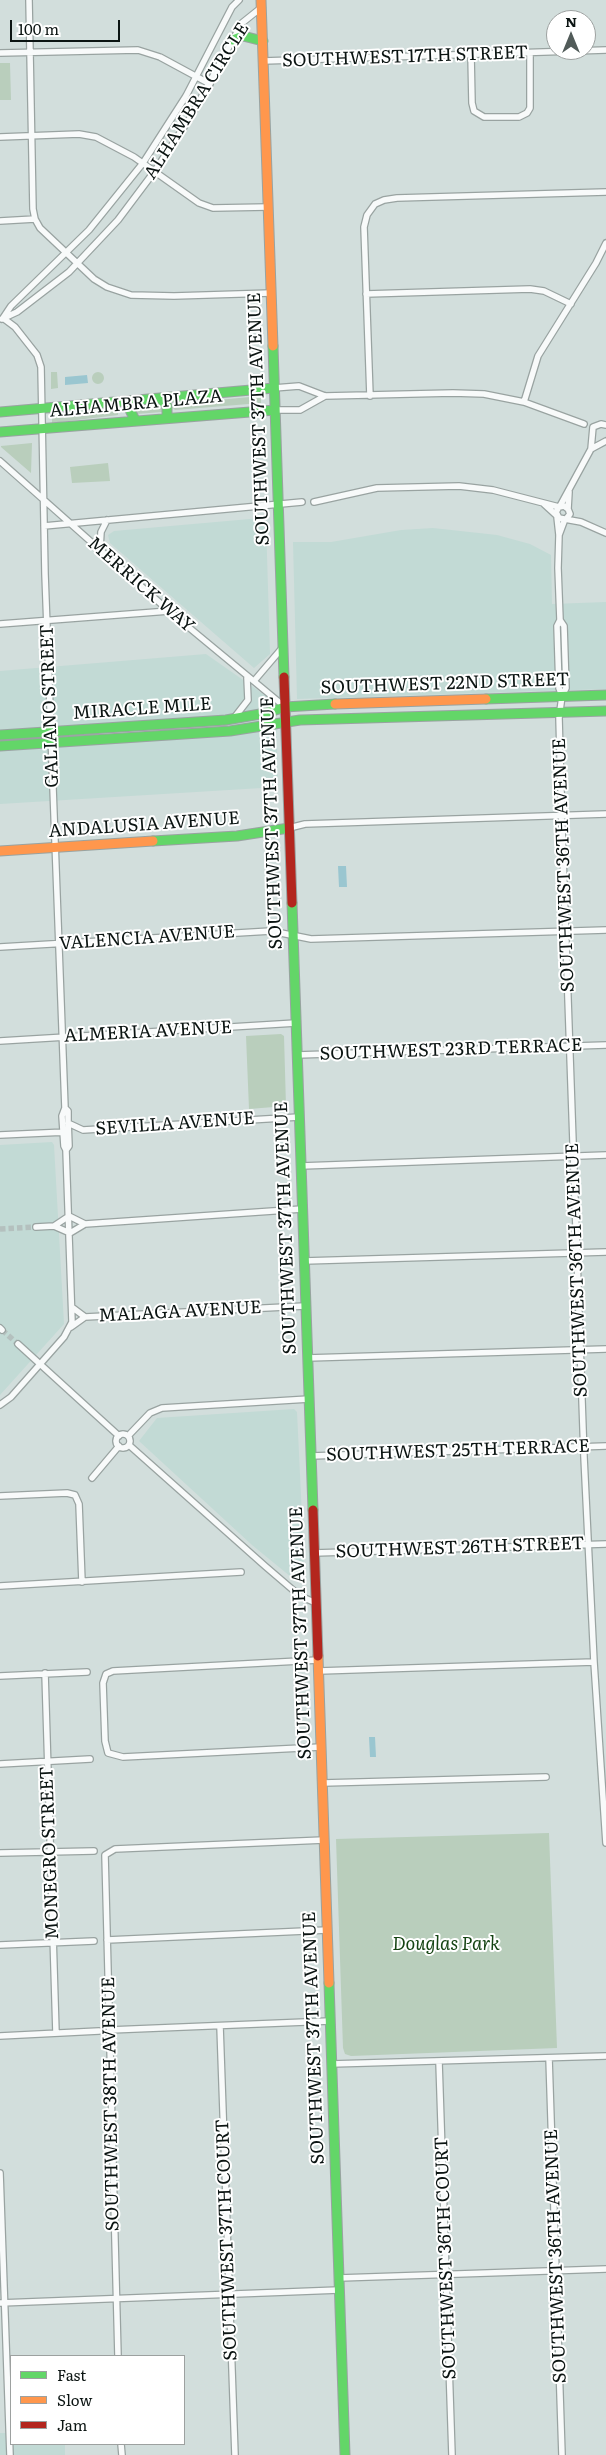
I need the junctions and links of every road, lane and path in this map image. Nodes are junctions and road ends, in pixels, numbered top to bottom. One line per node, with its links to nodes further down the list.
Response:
1 (29, 0): 9 (street)
2 (234, 0): 5 (street)
3 (239, 0): 5 (street, ALHAMBRA CIRCLE)
4 (262, 4): 6 (street, ALHAMBRA CIRCLE); 7 (main road, SOUTHWEST 37TH AVENUE)
5 (232, 7): 14 (street, ALHAMBRA CIRCLE)
6 (233, 40): 7 (main road); 15 (street, ALHAMBRA CIRCLE)
7 (263, 41): 13 (main road, SOUTHWEST 37TH AVENUE)
8 (606, 50): 11 (street, SOUTHWEST 17TH STREET)
9 (30, 52): 10 (street); 14 (street); 16 (street)
10 (0, 53)
11 (530, 53): 12 (street, SOUTHWEST 17TH STREET); 12 (street)
12 (471, 55): 13 (street, SOUTHWEST 17TH STREET)
13 (263, 61): 21 (main road, SOUTHWEST 37TH AVENUE)
14 (197, 77): 15 (street); 18 (street, ALHAMBRA CIRCLE)
15 (210, 84): 19 (street, ALHAMBRA CIRCLE)
16 (32, 135): 17 (street); 18 (street); 22 (street)
17 (0, 137)
18 (143, 163): 19 (street); 25 (street, ALHAMBRA CIRCLE)
19 (154, 172): 21 (street); 26 (street, ALHAMBRA CIRCLE)
20 (606, 192): 28 (street)
21 (268, 207): 27 (main road, SOUTHWEST 37TH AVENUE)
22 (35, 219): 23 (street); 25 (street)
23 (0, 221)
24 (606, 243): 29 (street)
25 (66, 254): 26 (street); 30 (street, ALHAMBRA CIRCLE)
26 (77, 264): 27 (street); 30 (street, ALHAMBRA CIRCLE)
27 (271, 293): 31 (main road, SOUTHWEST 37TH AVENUE)
28 (366, 294): 29 (street); 33 (street)
29 (571, 304): 36 (street)
30 (1, 319): 37 (street, GALIANO STREET)
31 (274, 388): 32 (street); 34 (main road, ALHAMBRA PLAZA); 38 (main road, SOUTHWEST 37TH AVENUE)
32 (325, 396): 33 (street); 38 (street)
33 (370, 396): 36 (street)
34 (160, 398): 35 (main road, ALHAMBRA PLAZA); 40 (main road)
35 (133, 401): 37 (main road, ALHAMBRA PLAZA); 41 (main road)
36 (524, 402): 42 (street)
37 (42, 409): 39 (main road, ALHAMBRA PLAZA); 44 (street, GALIANO STREET)
38 (275, 410): 40 (main road, ALHAMBRA PLAZA); 54 (main road, SOUTHWEST 37TH AVENUE)
39 (0, 412)
40 (167, 417): 41 (main road, ALHAMBRA PLAZA)
41 (135, 420): 44 (main road, ALHAMBRA PLAZA)
42 (584, 424)
43 (606, 425): 47 (street)
44 (42, 428): 45 (main road, ALHAMBRA PLAZA); 50 (street, GALIANO STREET)
45 (0, 432)
46 (604, 441): 47 (street)
47 (590, 448): 49 (street)
48 (0, 461): 50 (street, MERRICK WAY)
49 (569, 492): 55 (street); 56 (street)
50 (43, 500): 61 (street, MERRICK WAY); 62 (street, GALIANO STREET)
51 (302, 502): 54 (street)
52 (314, 502): 53 (street)
53 (544, 504): 55 (street); 57 (street)
54 (278, 505): 59 (street); 69 (main road, SOUTHWEST 37TH AVENUE)
55 (559, 506): 56 (street); 57 (street)
56 (569, 510): 58 (street); 60 (street)
57 (557, 516): 58 (street); 64 (street)
58 (566, 519): 60 (street); 64 (street)
59 (107, 520): 61 (street); 65 (street)
60 (581, 522): 63 (street)
61 (71, 524): 62 (street); 65 (street, MERRICK WAY)
62 (44, 526): 67 (street, GALIANO STREET)
63 (606, 532)
64 (559, 535): 73 (street, SOUTHWEST 36TH AVENUE)
65 (100, 549): 66 (street, MERRICK WAY)
66 (170, 611): 67 (street); 70 (street, MERRICK WAY)
67 (47, 620): 68 (street); 79 (street, GALIANO STREET)
68 (0, 624)
69 (283, 647): 71 (street); 74 (main road, SOUTHWEST 37TH AVENUE)
70 (248, 678): 71 (street, MERRICK WAY); 77 (street)
71 (254, 681): 74 (street, MERRICK WAY)
72 (606, 695): 73 (main road, SOUTHWEST 22ND STREET)
73 (562, 696): 74 (main road, SOUTHWEST 22ND STREET); 76 (street, SOUTHWEST 36TH AVENUE)
74 (285, 707): 77 (main road, MIRACLE MILE); 78 (main road, SOUTHWEST 37TH AVENUE)
75 (606, 710): 76 (main road, SOUTHWEST 22ND STREET)
76 (560, 712): 78 (main road, SOUTHWEST 22ND STREET); 84 (street, SOUTHWEST 36TH AVENUE)
77 (232, 719): 79 (main road, MIRACLE MILE)
78 (285, 722): 81 (main road, MIRACLE MILE); 85 (main road, SOUTHWEST 37TH AVENUE)
79 (51, 731): 80 (main road, MIRACLE MILE); 81 (street, GALIANO STREET)
80 (0, 734)
81 (51, 742): 82 (main road, MIRACLE MILE); 86 (street, GALIANO STREET)
82 (0, 746)
83 (606, 814): 84 (street)
84 (562, 816): 85 (street); 89 (street, SOUTHWEST 36TH AVENUE)
85 (289, 828): 86 (main road, ANDALUSIA AVENUE); 90 (main road, SOUTHWEST 37TH AVENUE)
86 (55, 847): 87 (main road, ANDALUSIA AVENUE); 91 (street, GALIANO STREET)
87 (0, 851)
88 (606, 930): 89 (street, VALENCIA AVENUE)
89 (565, 931): 90 (street, VALENCIA AVENUE); 97 (street, SOUTHWEST 36TH AVENUE)
90 (293, 934): 91 (street, VALENCIA AVENUE); 93 (main road, SOUTHWEST 37TH AVENUE)
91 (58, 944): 92 (street, VALENCIA AVENUE); 94 (street, GALIANO STREET)
92 (0, 947)
93 (296, 1023): 94 (street, ALMERIA AVENUE); 98 (main road, SOUTHWEST 37TH AVENUE)
94 (62, 1037): 95 (street, ALMERIA AVENUE); 99 (street, GALIANO STREET)
95 (0, 1041)
96 (606, 1045): 97 (street, SOUTHWEST 23RD TERRACE)
97 (569, 1046): 98 (street, SOUTHWEST 23RD TERRACE); 108 (street, SOUTHWEST 36TH AVENUE)
98 (297, 1055): 100 (main road, SOUTHWEST 37TH AVENUE)
99 (65, 1108): 101 (street, GALIANO STREET); 103 (street, GALIANO STREET)
100 (299, 1117): 102 (street, SEVILLA AVENUE); 109 (main road, SOUTHWEST 37TH AVENUE)
101 (68, 1123): 102 (street, SEVILLA AVENUE); 103 (street, GALIANO STREET)
102 (82, 1130): 105 (street, SEVILLA AVENUE)
103 (66, 1132): 104 (street); 105 (street, GALIANO STREET); 106 (street, GALIANO STREET)
104 (0, 1135)
105 (68, 1139): 106 (street, GALIANO STREET)
106 (66, 1150): 111 (street, GALIANO STREET)
107 (606, 1155): 108 (street)
108 (573, 1157): 109 (street); 117 (street, SOUTHWEST 36TH AVENUE)
109 (301, 1166): 110 (main road, SOUTHWEST 37TH AVENUE)
110 (302, 1209): 112 (street); 118 (main road, SOUTHWEST 37TH AVENUE)
111 (69, 1216): 112 (street); 113 (street); 115 (street, GALIANO STREET)
112 (85, 1224): 115 (street)
113 (54, 1226): 114 (street); 115 (street)
114 (36, 1227)
115 (70, 1233): 120 (street, GALIANO STREET)
116 (606, 1252): 117 (street)
117 (577, 1253): 118 (street); 126 (street, SOUTHWEST 36TH AVENUE)
118 (304, 1261): 119 (main road, SOUTHWEST 37TH AVENUE)
119 (306, 1306): 121 (street, MALAGA AVENUE); 127 (main road, SOUTHWEST 37TH AVENUE)
120 (72, 1308): 121 (street, MALAGA AVENUE); 122 (street, GALIANO STREET)
121 (85, 1317): 123 (street, MALAGA AVENUE)
122 (72, 1318): 123 (street, MALAGA AVENUE)
123 (70, 1327): 128 (street, MALAGA AVENUE)
124 (18, 1344): 128 (street)
125 (606, 1349): 126 (street)
126 (580, 1350): 127 (street); 136 (street, SOUTHWEST 36TH AVENUE)
127 (307, 1358): 129 (main road, SOUTHWEST 37TH AVENUE)
128 (40, 1364): 130 (street, MALAGA AVENUE); 131 (street)
129 (308, 1399): 132 (street); 137 (main road, SOUTHWEST 37TH AVENUE)
130 (0, 1404)
131 (118, 1436): 132 (street); 134 (street)
132 (128, 1436): 133 (street)
133 (128, 1445): 134 (street); 146 (street)
134 (119, 1446): 138 (street)
135 (606, 1446): 136 (street, SOUTHWEST 25TH TERRACE)
136 (584, 1447): 137 (street, SOUTHWEST 25TH TERRACE); 140 (street, SOUTHWEST 36TH AVENUE)
137 (311, 1456): 142 (main road, SOUTHWEST 37TH AVENUE)
138 (92, 1478)
139 (0, 1496): 144 (street)
140 (588, 1544): 141 (street, SOUTHWEST 26TH STREET); 142 (street, SOUTHWEST 26TH STREET); 148 (street, SOUTHWEST 36TH AVENUE)
141 (606, 1544)
142 (314, 1553): 146 (main road, SOUTHWEST 37TH AVENUE)
143 (241, 1572): 144 (street)
144 (82, 1582): 145 (street)
145 (0, 1586)
146 (316, 1603): 147 (main road, SOUTHWEST 37TH AVENUE)
147 (318, 1660): 149 (main road, SOUTHWEST 37TH AVENUE); 155 (street)
148 (594, 1662): 149 (street); 153 (street, SOUTHWEST 36TH AVENUE)
149 (319, 1671): 155 (main road, SOUTHWEST 37TH AVENUE)
150 (86, 1672): 151 (street)
151 (45, 1673): 152 (street); 157 (street, MONEGRO STREET)
152 (0, 1676)
153 (598, 1723): 154 (street); 162 (street, SOUTHWEST 36TH AVENUE)
154 (606, 1723)
155 (321, 1747): 160 (main road, SOUTHWEST 37TH AVENUE)
156 (90, 1759): 157 (street)
157 (48, 1761): 158 (street); 164 (street, MONEGRO STREET)
158 (0, 1764)
159 (546, 1777): 160 (street)
160 (323, 1784): 161 (main road, SOUTHWEST 37TH AVENUE)
161 (324, 1840): 166 (main road, SOUTHWEST 37TH AVENUE); 167 (street, SOUTHWEST 38TH AVENUE)
162 (606, 1844)
163 (94, 1851): 164 (street)
164 (50, 1852): 165 (street); 169 (street, MONEGRO STREET)
165 (0, 1853)
166 (327, 1930): 167 (street); 171 (main road, SOUTHWEST 37TH AVENUE)
167 (107, 1940): 173 (street, SOUTHWEST 38TH AVENUE)
168 (94, 1941): 169 (street)
169 (53, 1942): 170 (street); 175 (street, MONEGRO STREET)
170 (0, 1945)
171 (330, 2021): 172 (street); 180 (main road, SOUTHWEST 37TH AVENUE)
172 (220, 2026): 173 (street); 187 (street, SOUTHWEST 37TH COURT)
173 (110, 2030): 188 (street, SOUTHWEST 38TH AVENUE)
174 (99, 2031): 175 (street)
175 (56, 2033): 176 (street)
176 (0, 2036)
177 (606, 2056): 178 (street)
178 (549, 2058): 179 (street); 183 (street, SOUTHWEST 36TH AVENUE)
179 (439, 2062): 180 (street); 184 (street, SOUTHWEST 36TH COURT)
180 (331, 2064): 185 (main road, SOUTHWEST 37TH AVENUE)
181 (0, 2173): 189 (street)
182 (606, 2269): 183 (street)
183 (556, 2271): 184 (street); 195 (street, SOUTHWEST 36TH AVENUE)
184 (446, 2274): 185 (street); 194 (street, SOUTHWEST 36TH COURT)
185 (339, 2278): 186 (main road, SOUTHWEST 37TH AVENUE)
186 (339, 2290): 187 (street); 193 (main road, SOUTHWEST 37TH AVENUE)
187 (228, 2294): 188 (street); 192 (street, SOUTHWEST 37TH COURT)
188 (116, 2299): 189 (street); 190 (street, SOUTHWEST 38TH AVENUE)
189 (2, 2303): 191 (street)
190 (118, 2355)
191 (10, 2455)
192 (235, 2455)
193 (345, 2455)
194 (452, 2455)
195 (562, 2455)

